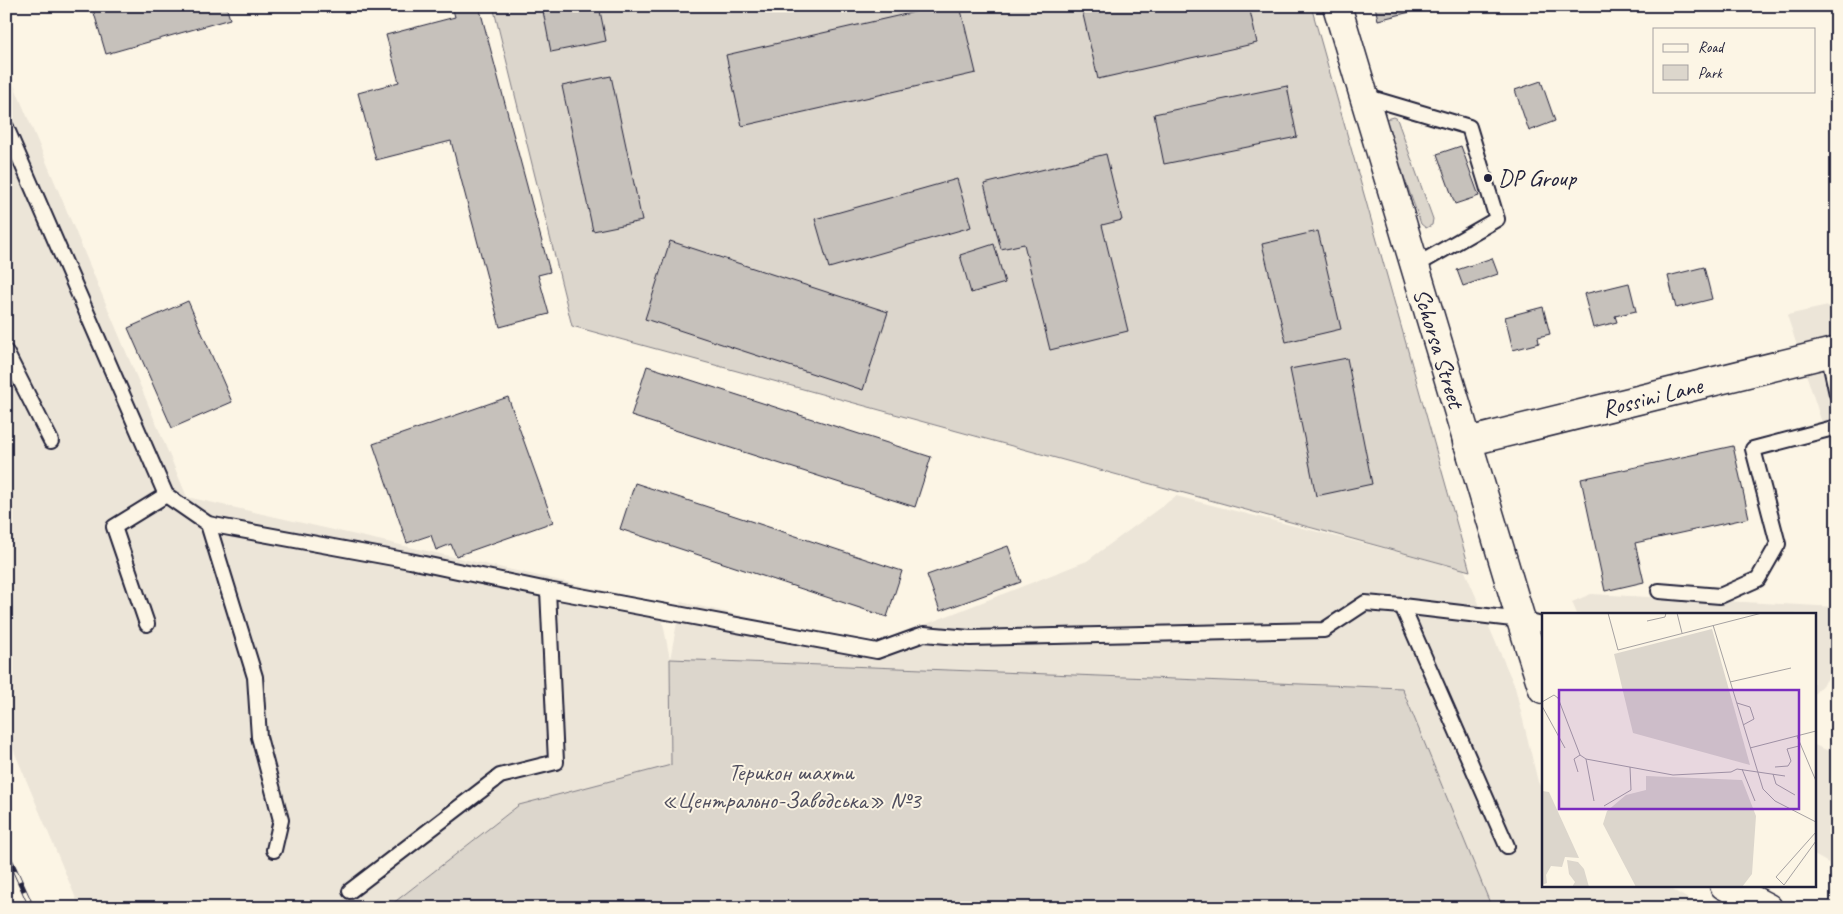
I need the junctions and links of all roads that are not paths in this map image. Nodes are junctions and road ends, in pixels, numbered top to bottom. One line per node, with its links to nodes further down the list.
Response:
1 (1337, 6): 2 (street, Schorsa Street)
2 (1364, 96): 4 (street, Schorsa Street); 4 (lane)
3 (6, 127): 11 (lane)
4 (1415, 266): 10 (street, Schorsa Street)
5 (6, 352): 9 (lane)
6 (1832, 352): 7 (lane); 10 (street, Rossini Lane)
7 (1837, 394)
8 (1837, 426): 14 (lane)
9 (51, 441)
10 (1467, 442): 16 (street, Schorsa Street)
11 (166, 495): 12 (lane); 17 (lane)
12 (208, 524): 13 (lane); 20 (lane)
13 (548, 590): 15 (lane); 22 (lane)
14 (1659, 591)
15 (1402, 606): 16 (lane); 19 (lane)
16 (1532, 622): 18 (street, Schorsa Street)
17 (146, 624)
18 (1542, 682)
19 (1507, 846)
20 (274, 850)
21 (1726, 886): 23 (street)
22 (350, 890)
23 (1768, 908)

